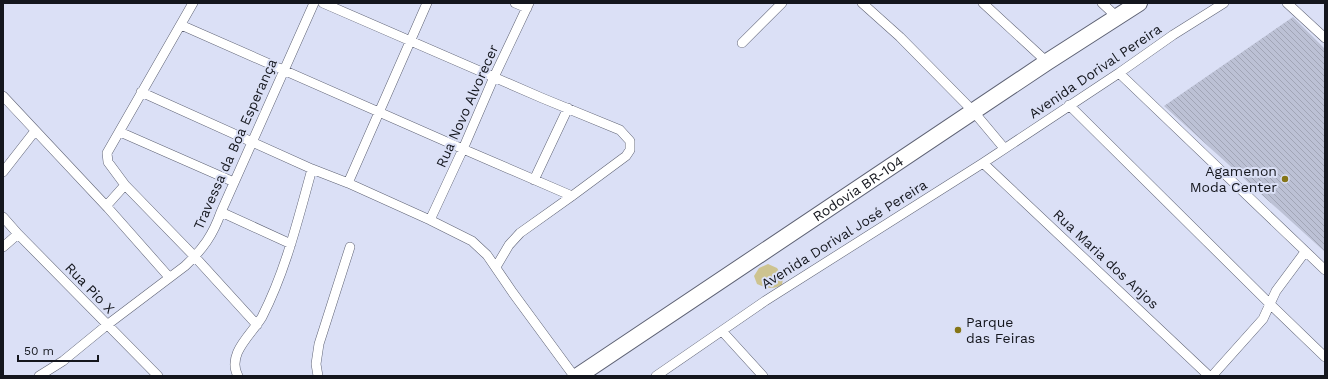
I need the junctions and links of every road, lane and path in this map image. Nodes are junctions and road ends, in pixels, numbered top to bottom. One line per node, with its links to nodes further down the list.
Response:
1 (192, 3): 15 (street)
2 (314, 3): 20 (street, Travessa da Boa Esperança)
3 (323, 3): 17 (street)
4 (427, 3): 17 (street)
5 (514, 3): 13 (street)
6 (782, 3): 18 (street)
7 (862, 3): 27 (street)
8 (983, 3): 19 (street)
9 (1102, 3): 14 (street)
10 (1139, 3): 14 (highway, Rodovia BR-104)
11 (1224, 3): 21 (street, Avenida Dorival Pereira)
12 (1287, 3): 16 (street)
13 (528, 6): 22 (street, Rua Novo Alvorecer)
14 (1117, 18): 19 (highway, Rodovia BR-104)
15 (181, 25): 20 (street); 23 (street)
16 (1325, 38)
17 (410, 41): 22 (street); 28 (street)
18 (742, 43)
19 (1047, 62): 27 (highway, Rodovia BR-104)
20 (283, 70): 28 (street); 31 (street, Travessa da Boa Esperança)
21 (1119, 73): 25 (street, Avenida Dorival Pereira); 50 (street)
22 (494, 77): 26 (street); 33 (street, Rua Novo Alvorecer)
23 (141, 92): 30 (street); 31 (street)
24 (3, 96): 29 (street)
25 (1069, 105): 32 (street, Avenida Dorival Pereira); 55 (street)
26 (568, 108): 37 (street); 41 (street)
27 (974, 111): 32 (street); 65 (highway, Rodovia BR-104)
28 (379, 112): 33 (street); 39 (street)
29 (35, 130): 36 (street); 42 (street)
30 (120, 132): 38 (street); 40 (street)
31 (252, 142): 35 (street); 38 (street, Travessa da Boa Esperança)
32 (1004, 148): 34 (street, Avenida Dorival Pereira)
33 (463, 150): 37 (street); 45 (street, Rua Novo Alvorecer)
34 (983, 163): 58 (street, Avenida Dorival José Pereira); 68 (street, Rua Maria dos Anjos)
35 (312, 169): 39 (street); 47 (street)
36 (3, 172)
37 (534, 180): 41 (street)
38 (234, 182): 43 (street, Travessa da Boa Esperança)
39 (348, 183): 45 (street)
40 (125, 185): 42 (street); 51 (street)
41 (572, 196): 52 (street)
42 (108, 208): 54 (street)
43 (221, 212): 47 (street); 51 (street, Travessa da Boa Esperança)
44 (3, 217): 46 (street, Rua Pio X)
45 (430, 220): 52 (street)
46 (18, 234): 48 (street); 56 (street, Rua Pio X)
47 (292, 244): 57 (street)
48 (3, 247)
49 (350, 247): 63 (street)
50 (1305, 252): 53 (street); 55 (street)
51 (195, 257): 54 (street, Travessa da Boa Esperança); 57 (street)
52 (496, 267): 64 (street)
53 (1325, 270)
54 (168, 277): 56 (street, Travessa da Boa Esperança)
55 (1270, 304): 59 (street); 68 (street)
56 (107, 325): 60 (street, Travessa da Boa Esperança); 61 (street, Rua Pio X)
57 (257, 325): 62 (street)
58 (722, 331): 66 (street, Avenida Dorival José Pereira); 67 (street)
59 (1325, 357)
60 (39, 376)
61 (158, 376)
62 (238, 376)
63 (318, 376)
64 (574, 376)
65 (578, 376)
66 (656, 376)
67 (763, 376)
68 (1211, 376)

